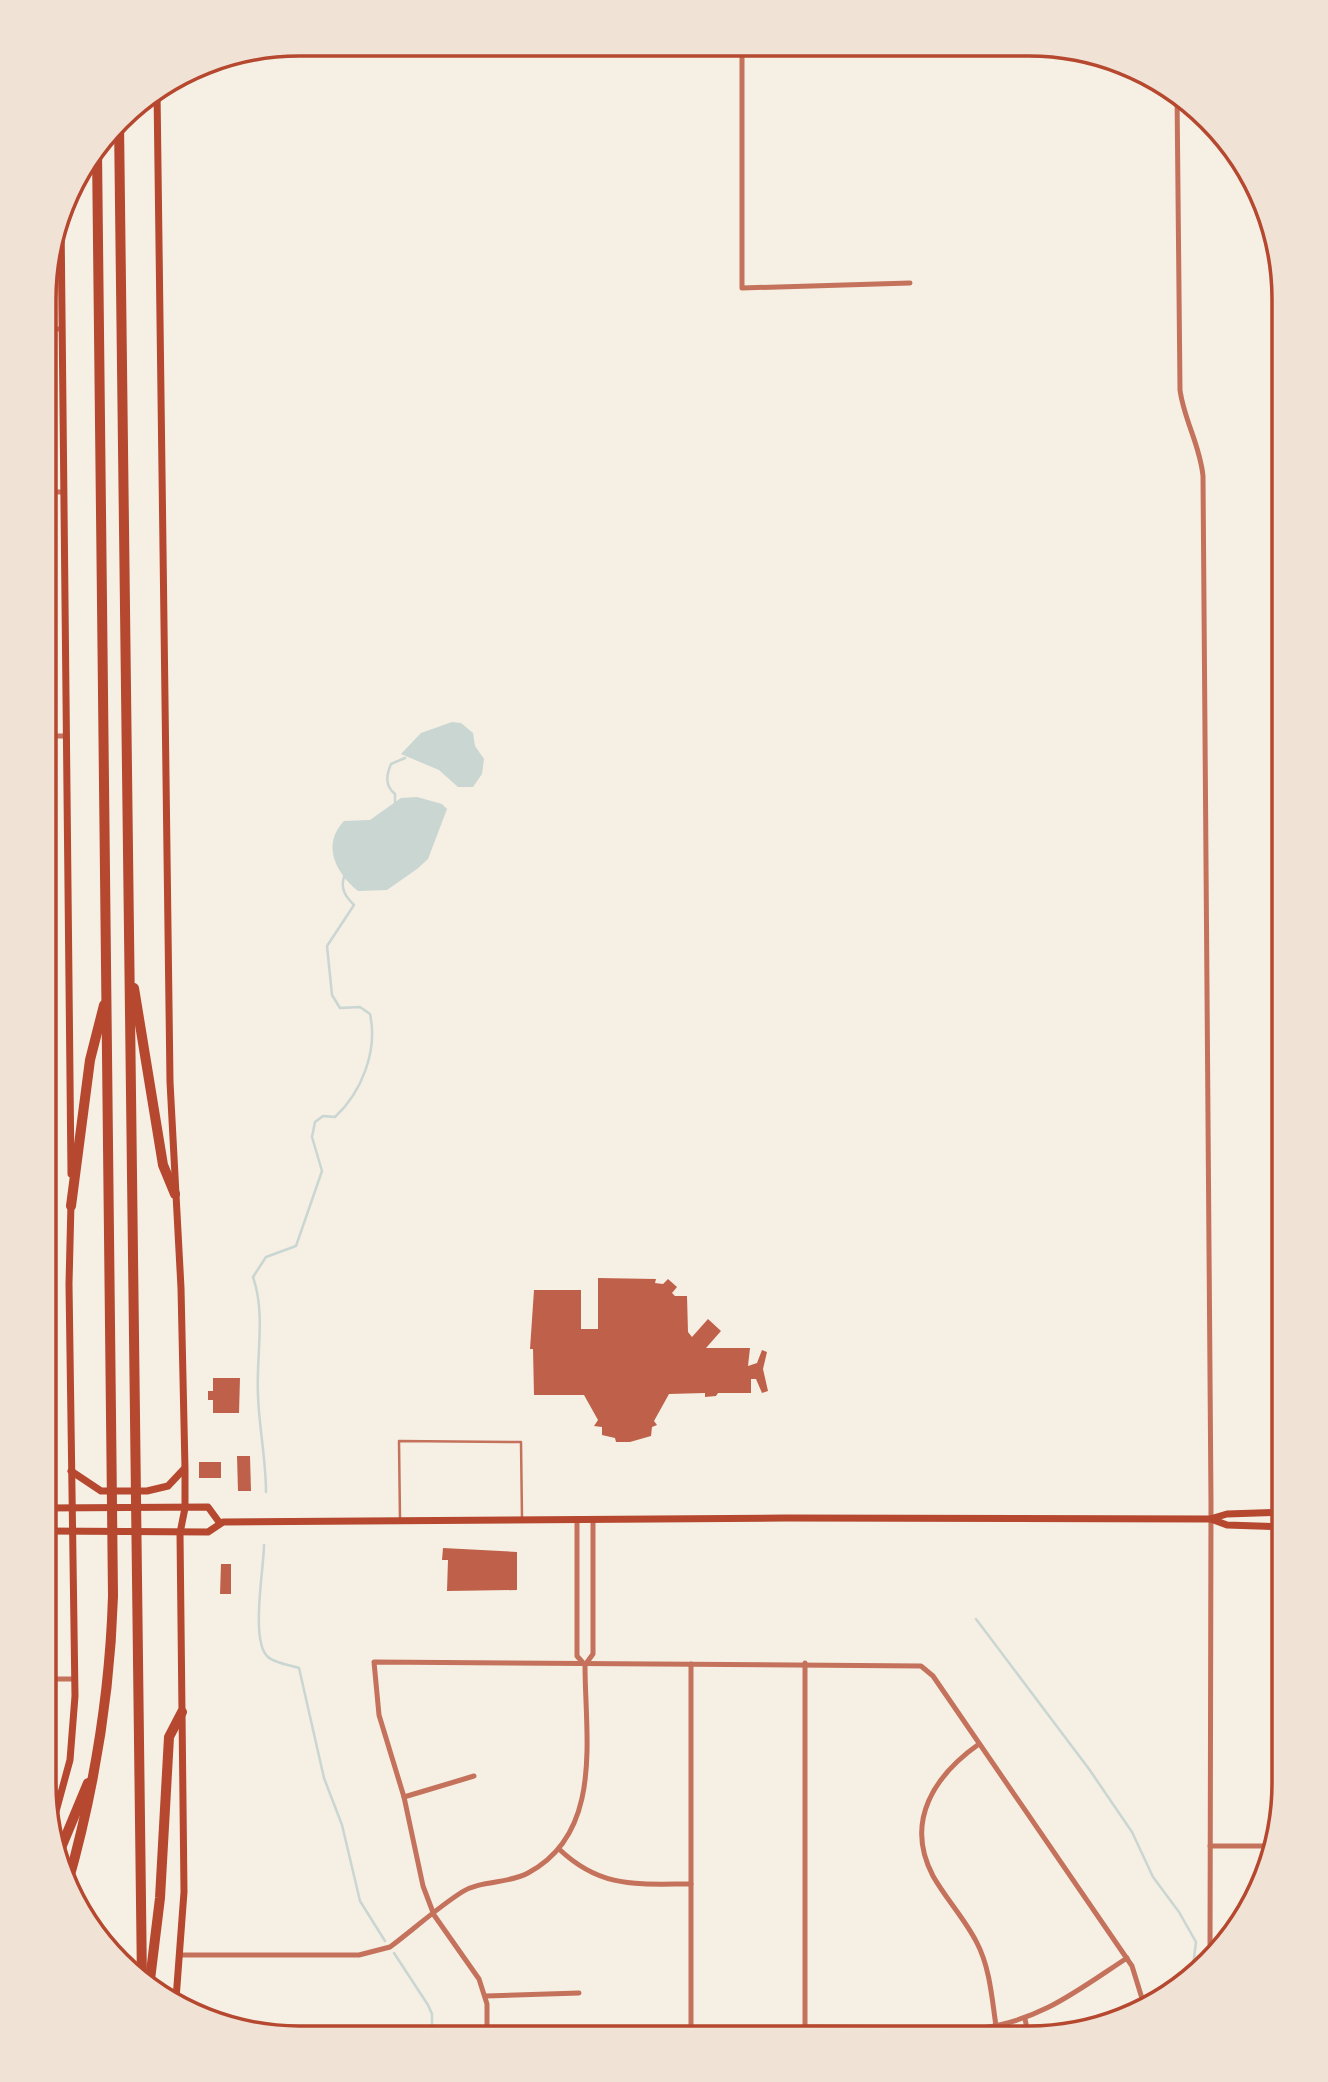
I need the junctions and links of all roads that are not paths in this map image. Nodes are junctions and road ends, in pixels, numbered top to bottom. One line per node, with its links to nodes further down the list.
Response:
1 (742, 56): 7 (street)
2 (157, 102): 16 (main road)
3 (1177, 106): 27 (street)
4 (119, 136): 14 (highway)
5 (97, 164): 15 (highway)
6 (61, 250): 9 (main road)
7 (910, 282)
8 (56, 329): 9 (street)
9 (62, 329): 11 (main road)
10 (56, 492): 11 (street)
11 (64, 492): 13 (main road)
12 (56, 736): 13 (street)
13 (67, 736): 17 (main road)
14 (129, 964): 16 (highway); 55 (highway)
15 (107, 991): 17 (highway); 41 (highway)
16 (176, 1194): 18 (main road)
17 (71, 1206): 19 (main road)
18 (185, 1469): 19 (main road); 22 (main road)
19 (71, 1471): 20 (main road)
20 (71, 1507): 21 (main road); 22 (main road); 32 (main road)
21 (56, 1508)
22 (185, 1508): 29 (main road); 33 (main road)
23 (1271, 1512): 27 (main road)
24 (522, 1519): 25 (main road); 28 (main road); 28 (lane)
25 (577, 1519): 26 (main road); 35 (street)
26 (593, 1519): 27 (main road); 35 (street)
27 (1210, 1519): 30 (main road); 46 (street)
28 (400, 1520): 29 (main road)
29 (219, 1522): 33 (main road)
30 (1271, 1527)
31 (56, 1532): 32 (main road)
32 (72, 1533): 33 (main road); 38 (main road)
33 (180, 1533): 39 (main road)
34 (806, 1663): 36 (street); 40 (street); 64 (street)
35 (585, 1664): 36 (street); 43 (street); 48 (street)
36 (691, 1664): 50 (street)
37 (56, 1679): 38 (street)
38 (73, 1679): 44 (main road)
39 (182, 1712): 53 (main road); 56 (highway)
40 (979, 1744): 54 (street); 65 (street)
41 (96, 1766): 45 (highway); 49 (highway)
42 (474, 1776): 43 (street)
43 (404, 1797): 51 (street)
44 (57, 1803)
45 (63, 1842)
46 (1210, 1846): 47 (street); 52 (street)
47 (1263, 1846)
48 (559, 1849): 50 (street); 51 (street)
49 (72, 1867)
50 (691, 1884): 63 (street)
51 (434, 1915): 53 (street); 59 (street)
52 (1210, 1945)
53 (180, 1955): 57 (main road)
54 (1127, 1958): 60 (street); 61 (street)
55 (142, 1968)
56 (151, 1976)
57 (177, 1992)
58 (579, 1993): 59 (street)
59 (486, 1996): 62 (street)
60 (1142, 1997)
61 (1025, 2019): 65 (street); 66 (street)
62 (487, 2026)
63 (691, 2026)
64 (805, 2026)
65 (996, 2026)
66 (1026, 2026)

